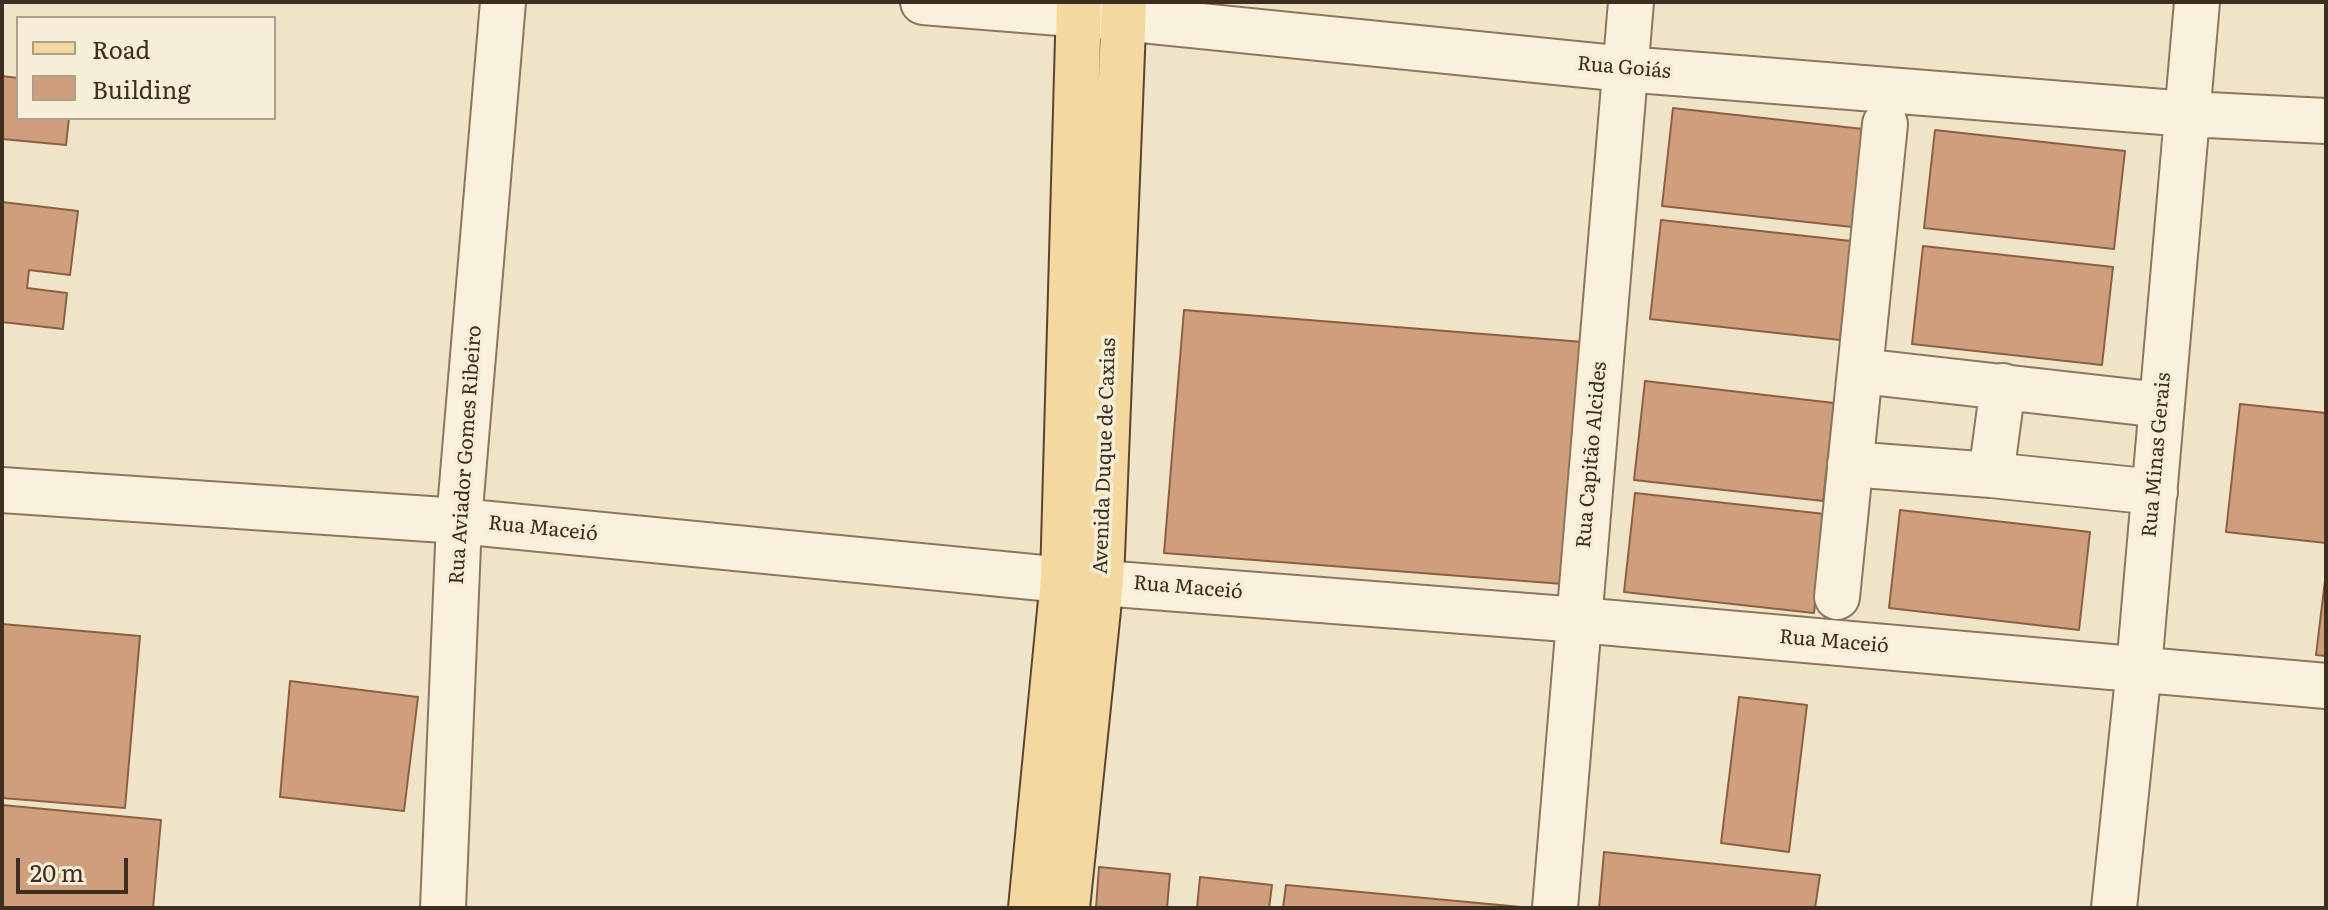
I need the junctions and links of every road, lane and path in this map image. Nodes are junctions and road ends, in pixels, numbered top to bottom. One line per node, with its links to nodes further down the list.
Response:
1 (503, 2): 18 (street, Rua Aviador Gomes Ribeiro)
2 (923, 2): 5 (street, Rua Goiás)
3 (1631, 2): 7 (street, Rua Capitão Alcides)
4 (2197, 2): 8 (street, Rua Minas Gerais)
5 (1078, 8): 6 (street, Rua Goiás); 19 (main road, Avenida Duque de Caxias)
6 (1123, 10): 7 (street, Rua Goiás); 19 (main road, Avenida Duque de Caxias)
7 (1625, 69): 8 (street, Rua Goiás); 21 (street, Rua Capitão Alcides)
8 (2188, 114): 9 (street, Rua Goiás); 13 (street, Rua Minas Gerais)
9 (2326, 121)
10 (1885, 124): 11 (street)
11 (1861, 371): 12 (street); 14 (street)
12 (2003, 386): 13 (street); 15 (street)
13 (2161, 405): 17 (street, Rua Minas Gerais)
14 (1850, 464): 15 (street); 20 (street)
15 (1991, 475): 17 (street)
16 (2, 490): 18 (street, Rua Maceió)
17 (2155, 492): 22 (street, Rua Minas Gerais)
18 (459, 521): 19 (street, Rua Maceió); 24 (street, Rua Aviador Gomes Ribeiro)
19 (1082, 580): 21 (street, Rua Maceió); 25 (main road, Avenida Duque de Caxias); 26 (main road, Avenida Duque de Caxias)
20 (1837, 597)
21 (1579, 620): 22 (street, Rua Maceió); 27 (street, Rua Capitão Alcides)
22 (2139, 668): 23 (street, Rua Maceió); 28 (street, Rua Minas Gerais)
23 (2326, 686)
24 (443, 908)
25 (1031, 908)
26 (1067, 908)
27 (1555, 908)
28 (2114, 908)

